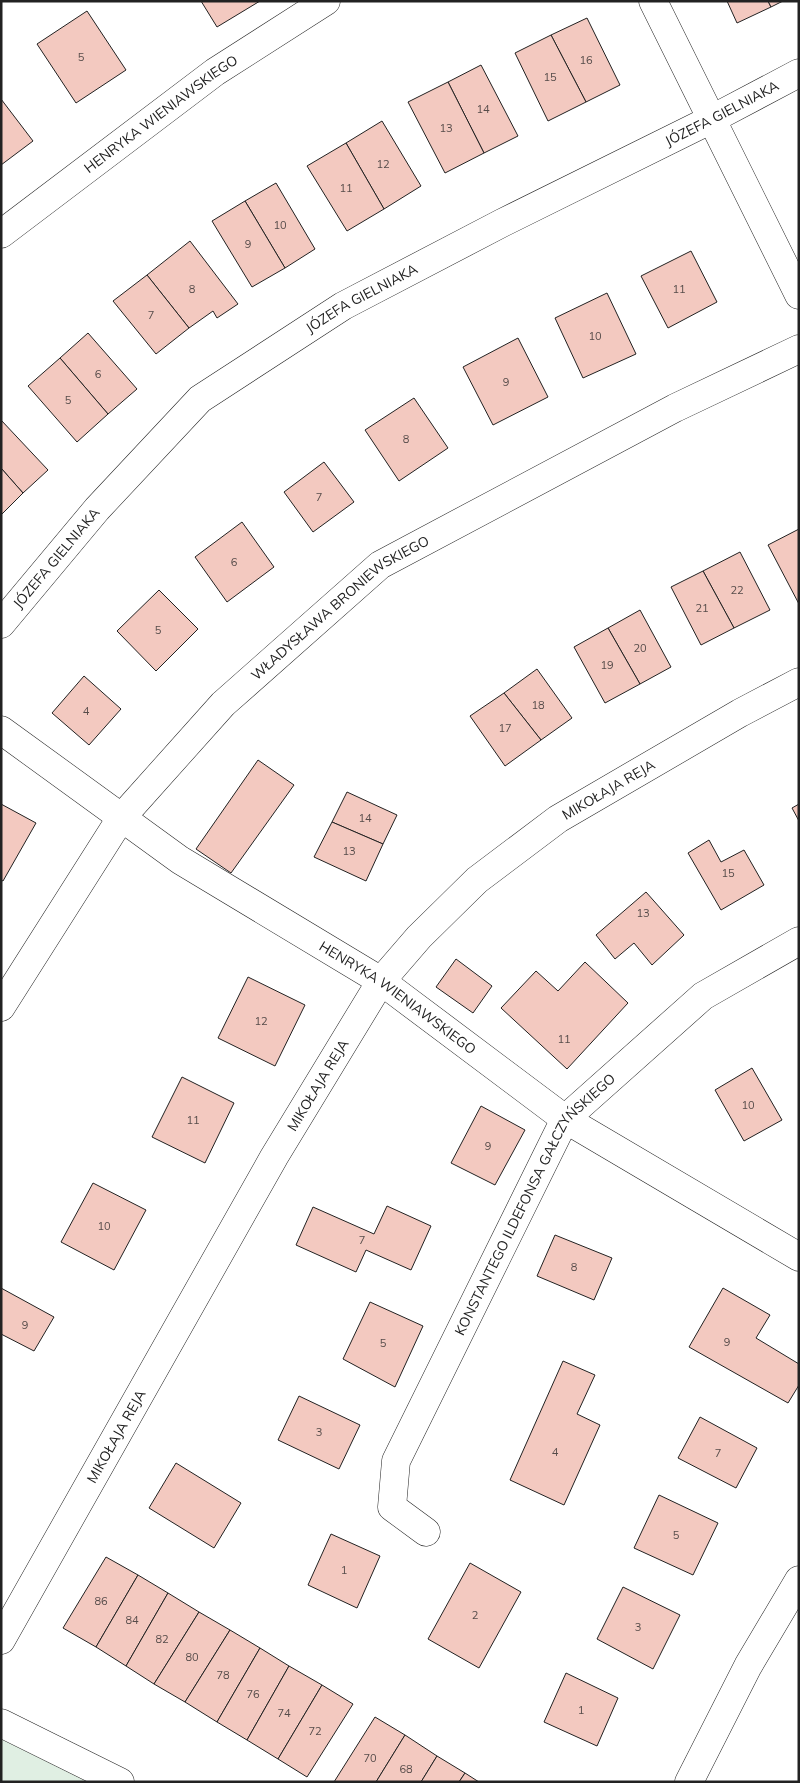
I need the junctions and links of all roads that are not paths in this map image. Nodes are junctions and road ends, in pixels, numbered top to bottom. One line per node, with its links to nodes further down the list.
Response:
1 (326, 1): 5 (street, HENRYKA WIENIAWSKIEGO)
2 (653, 1): 4 (street)
3 (799, 73): 4 (street, JÓZEFA GIELNIAKA)
4 (710, 120): 6 (street); 8 (street, JÓZEFA GIELNIAKA)
5 (1, 234)
6 (799, 295)
7 (799, 349): 11 (street, WŁADYSŁAWA BRONIEWSKIEGO)
8 (1, 624)
9 (799, 682): 13 (street, MIKOŁAJA REJA)
10 (1, 730): 11 (street, HENRYKA WIENIAWSKIEGO)
11 (121, 818): 13 (street, HENRYKA WIENIAWSKIEGO); 14 (street, WŁADYSŁAWA BRONIEWSKIEGO)
12 (799, 941): 15 (street, KONSTANTEGO ILDEFONSA GAŁCZYŃSKIEGO)
13 (381, 982): 15 (street, HENRYKA WIENIAWSKIEGO); 19 (street, MIKOŁAJA REJA)
14 (1, 1007)
15 (565, 1119): 16 (street, HENRYKA WIENIAWSKIEGO); 17 (street, KONSTANTEGO ILDEFONSA GAŁCZYŃSKIEGO)
16 (799, 1257)
17 (426, 1532)
18 (799, 1580): 22 (street)
19 (1, 1640)
20 (1, 1723): 21 (street)
21 (120, 1782)
22 (689, 1782)

